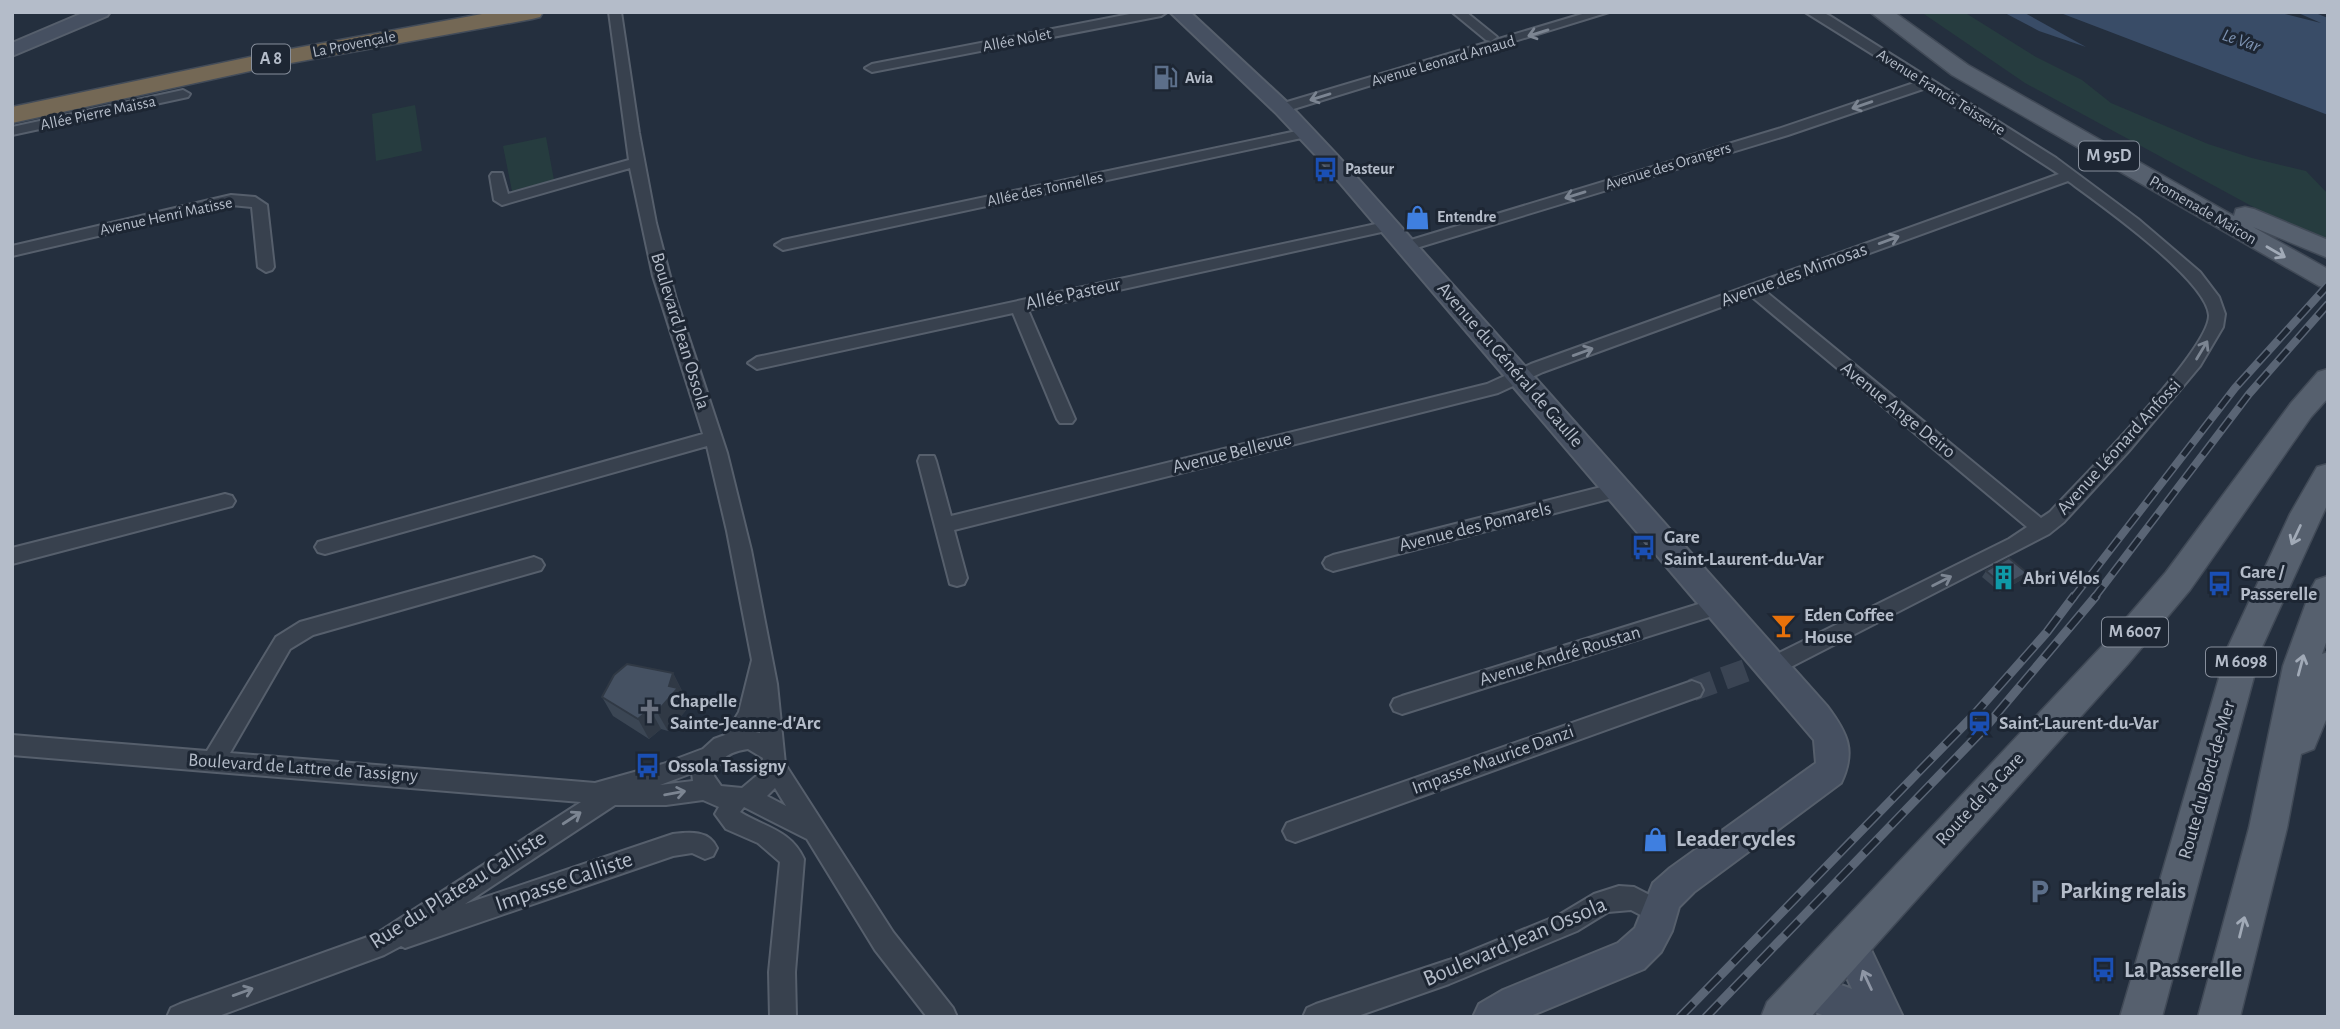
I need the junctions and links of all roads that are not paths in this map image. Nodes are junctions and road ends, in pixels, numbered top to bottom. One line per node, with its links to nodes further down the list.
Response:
1 (101, 12): 12 (main road)
2 (438, 12): 16 (highway, La Provençale / A 8)
3 (532, 12): 18 (highway, La Provençale / A 8)
4 (615, 12): 21 (street, Boulevard Jean Ossola)
5 (1458, 12): 11 (street)
6 (1603, 12): 17 (street, Avenue Leonard Arnaud, one-way to 17)
7 (1811, 12): 14 (street, Avenue Francis Teisseire)
8 (1880, 12): 10 (main road, Promenade Maïcon / M 95D)
9 (1177, 13): 13 (street, Allée Nolet); 17 (main road, Avenue du Général de Gaulle)
10 (1902, 29): 27 (main road, Promenade Maïcon / M 95D); 30 (main road, Promenade Maïcon / M 95D, one-way to 30)
11 (1491, 37)
12 (12, 50)
13 (872, 68)
14 (1927, 83): 22 (street, Avenue Francis Teisseire); 26 (street, Avenue des Orangers, one-way to 26)
15 (183, 94): 19 (street, Allée Pierre Maissa)
16 (12, 98)
17 (1282, 108): 20 (main road, Avenue du Général de Gaulle)
18 (12, 116)
19 (12, 131)
20 (1306, 132): 24 (main road, Avenue du Général de Gaulle); 25 (street, Allée des Tonnelles)
21 (637, 162): 23 (street); 37 (street, Boulevard Jean Ossola)
22 (2070, 175): 31 (street, Avenue des Mimosas, one-way to 22); 43 (street, Avenue Léonard Anfossi, one-way to 22)
23 (497, 176)
24 (1390, 226): 26 (main road, Avenue du Général de Gaulle); 32 (street, Allée Pasteur)
25 (783, 246)
26 (1408, 246): 34 (main road, Avenue du Général de Gaulle)
27 (2328, 250)
28 (12, 251): 29 (street, Avenue Henri Matisse)
29 (266, 267)
30 (2328, 280)
31 (1754, 291): 34 (street, Avenue des Mimosas, one-way to 31); 43 (street, Avenue Ange Deiro)
32 (1018, 306): 33 (street, Allée Pasteur); 36 (street)
33 (757, 363)
34 (1520, 377): 40 (main road, Avenue du Général de Gaulle); 42 (street, Avenue Bellevue)
35 (2328, 379): 70 (main road, Route de la Gare / M 6007)
36 (1066, 419)
37 (713, 438): 44 (street); 51 (street, Boulevard Jean Ossola)
38 (927, 461): 42 (street)
39 (2328, 475): 72 (main road, Route du Bord-de-Mer / M 6098, one-way to 72)
40 (1617, 490): 46 (street, Avenue des Pomarels); 50 (main road, Avenue du Général de Gaulle)
41 (225, 501): 45 (street)
42 (944, 525): 48 (street)
43 (2042, 528): 52 (street, Avenue Léonard Anfossi, one-way to 43)
44 (325, 547)
45 (12, 556)
46 (1333, 563)
47 (534, 565): 60 (street)
48 (957, 578)
49 (2328, 589): 64 (main road, M 6098, one-way to 49)
50 (1718, 606): 52 (main road, Avenue du Général de Gaulle); 55 (street, Avenue André Roustan)
51 (760, 646): 56 (street, Boulevard Jean Ossola); 59 (street, Boulevard Jean Ossola)
52 (1763, 666): 68 (main road, Avenue du Général de Gaulle)
53 (2328, 666): 64 (main road)
54 (1692, 690): 66 (street, Impasse Maurice Danzi)
55 (1402, 705)
56 (734, 740): 58 (street); 59 (street)
57 (12, 745): 60 (street, Boulevard de Lattre de Tassigny)
58 (711, 755): 61 (street); 62 (street, Boulevard de Lattre de Tassigny)
59 (773, 759): 63 (street); 65 (street, Boulevard Jean Ossola)
60 (213, 762): 62 (street, Boulevard de Lattre de Tassigny)
61 (708, 789): 62 (street, Boulevard de Lattre de Tassigny, one-way to 61); 63 (street)
62 (603, 793): 69 (street, Rue du Plateau Calliste, one-way to 62)
63 (741, 798): 65 (street); 74 (street)
64 (2268, 828): 80 (main road, M 6098, one-way to 64)
65 (813, 831): 75 (street, Boulevard Jean Ossola)
66 (1295, 831)
67 (705, 848): 69 (street, Impasse Calliste)
68 (1658, 912): 76 (street, Boulevard Jean Ossola); 77 (main road)
69 (384, 943): 73 (street, Rue du Plateau Calliste, one-way to 69)
70 (1849, 943): 71 (main road, Route de la Gare / M 6007); 79 (main road, one-way to 70)
71 (1794, 1003): 78 (main road)
72 (2141, 1016)
73 (180, 1017)
74 (783, 1017)
75 (944, 1017)
76 (1316, 1017)
77 (1492, 1017)
78 (1861, 1017)
79 (1884, 1017)
80 (2219, 1017)

